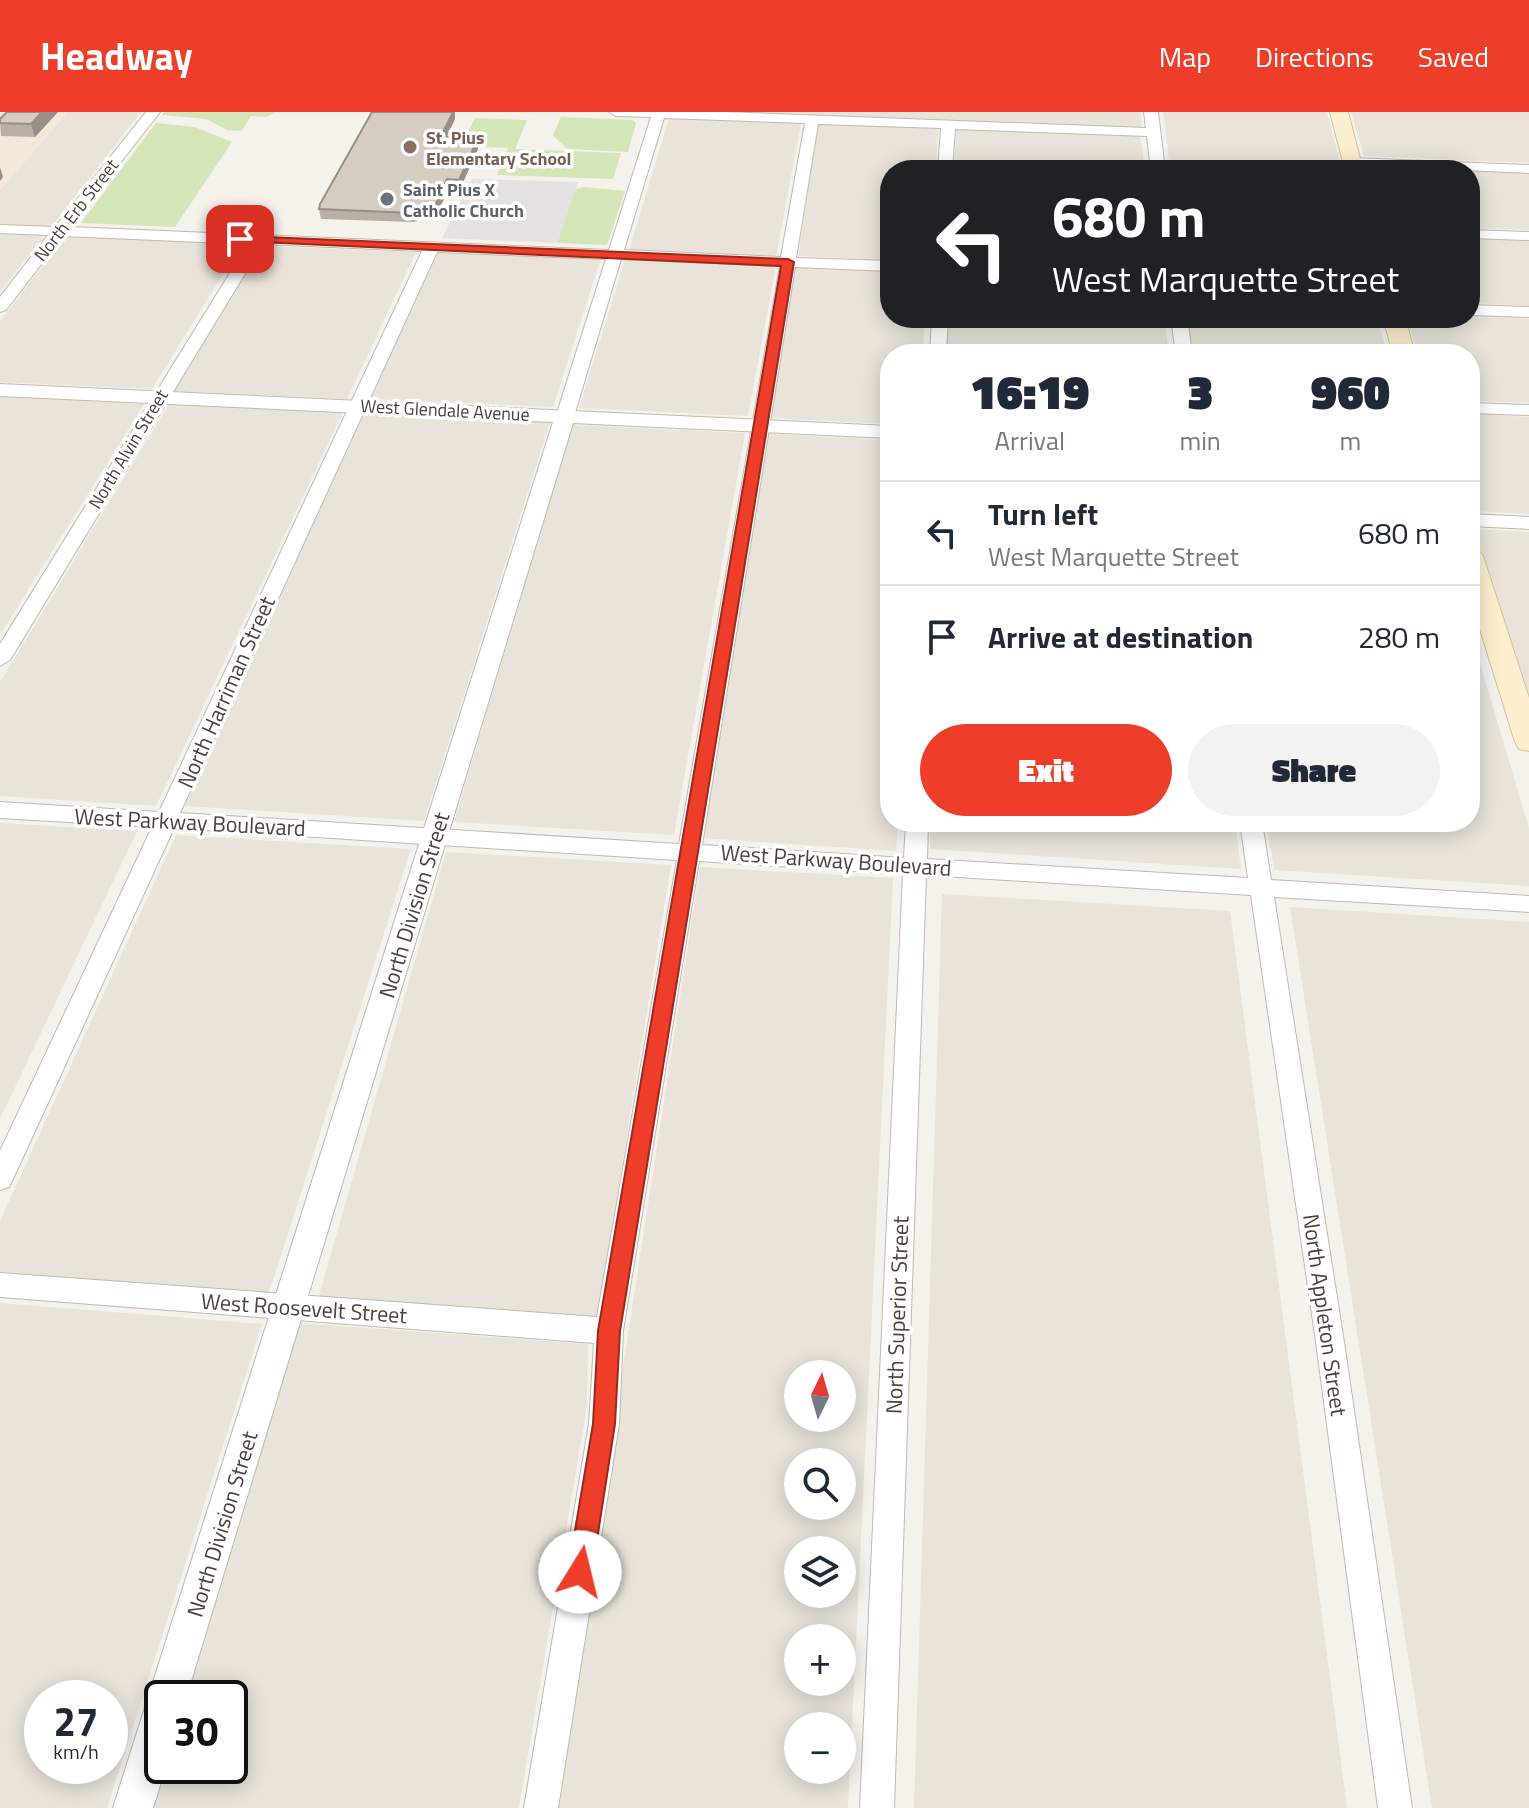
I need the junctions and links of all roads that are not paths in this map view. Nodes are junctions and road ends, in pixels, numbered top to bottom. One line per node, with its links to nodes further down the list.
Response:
1 (153, 112): 15 (street, North Erb Street)
2 (616, 112): 5 (street)
3 (1151, 112): 8 (street)
4 (1339, 112): 11 (main road)
5 (659, 113): 6 (street); 20 (street, North Division Street)
6 (812, 119): 7 (street); 21 (street)
7 (948, 124): 8 (street); 9 (street)
8 (1153, 132): 10 (street)
9 (946, 160)
10 (1157, 160)
11 (1351, 160)
12 (1480, 168): 13 (street)
13 (1529, 169)
14 (0, 229): 15 (street)
15 (59, 231): 18 (street); 23 (street, North Erb Street)
16 (1480, 234): 17 (street)
17 (1529, 236)
18 (258, 240): 19 (street); 27 (street, North Alvin Street)
19 (431, 248): 20 (street); 28 (street, North Harriman Street)
20 (614, 255): 21 (street); 31 (street, North Division Street)
21 (788, 262): 22 (street); 32 (street)
22 (880, 266)
23 (0, 307)
24 (1480, 310): 25 (street)
25 (1529, 312)
26 (0, 390): 27 (street, West Glendale Avenue)
27 (160, 397): 28 (street, West Glendale Avenue); 37 (street, North Alvin Street)
28 (355, 406): 31 (street, West Glendale Avenue); 40 (street, North Harriman Street)
29 (1480, 408): 30 (street)
30 (1529, 410)
31 (565, 416): 32 (street, West Glendale Avenue); 43 (street, North Division Street)
32 (761, 426): 33 (street, West Glendale Avenue); 44 (street)
33 (880, 432)
34 (1480, 521): 35 (street)
35 (1529, 523)
36 (1480, 588): 38 (main road)
37 (0, 660)
38 (1529, 742)
39 (0, 810): 40 (street, West Parkway Boulevard)
40 (168, 820): 43 (street, West Parkway Boulevard); 48 (street, North Harriman Street)
41 (917, 832): 45 (street, North Superior Street)
42 (1253, 832): 46 (street, North Appleton Street)
43 (435, 836): 44 (street, West Parkway Boulevard); 50 (street, North Division Street)
44 (690, 851): 45 (street, West Parkway Boulevard); 51 (street)
45 (915, 865): 46 (street, West Parkway Boulevard); 56 (street, North Superior Street)
46 (1261, 888): 47 (street, West Parkway Boulevard); 57 (street, North Appleton Street)
47 (1529, 904)
48 (0, 1179)
49 (0, 1285): 50 (street, West Roosevelt Street)
50 (290, 1307): 51 (street, West Roosevelt Street); 52 (street, North Division Street)
51 (609, 1331): 55 (street)
52 (173, 1680)
53 (144, 1772): 54 (street)
54 (133, 1808)
55 (541, 1808)
56 (877, 1808)
57 (1395, 1808)

